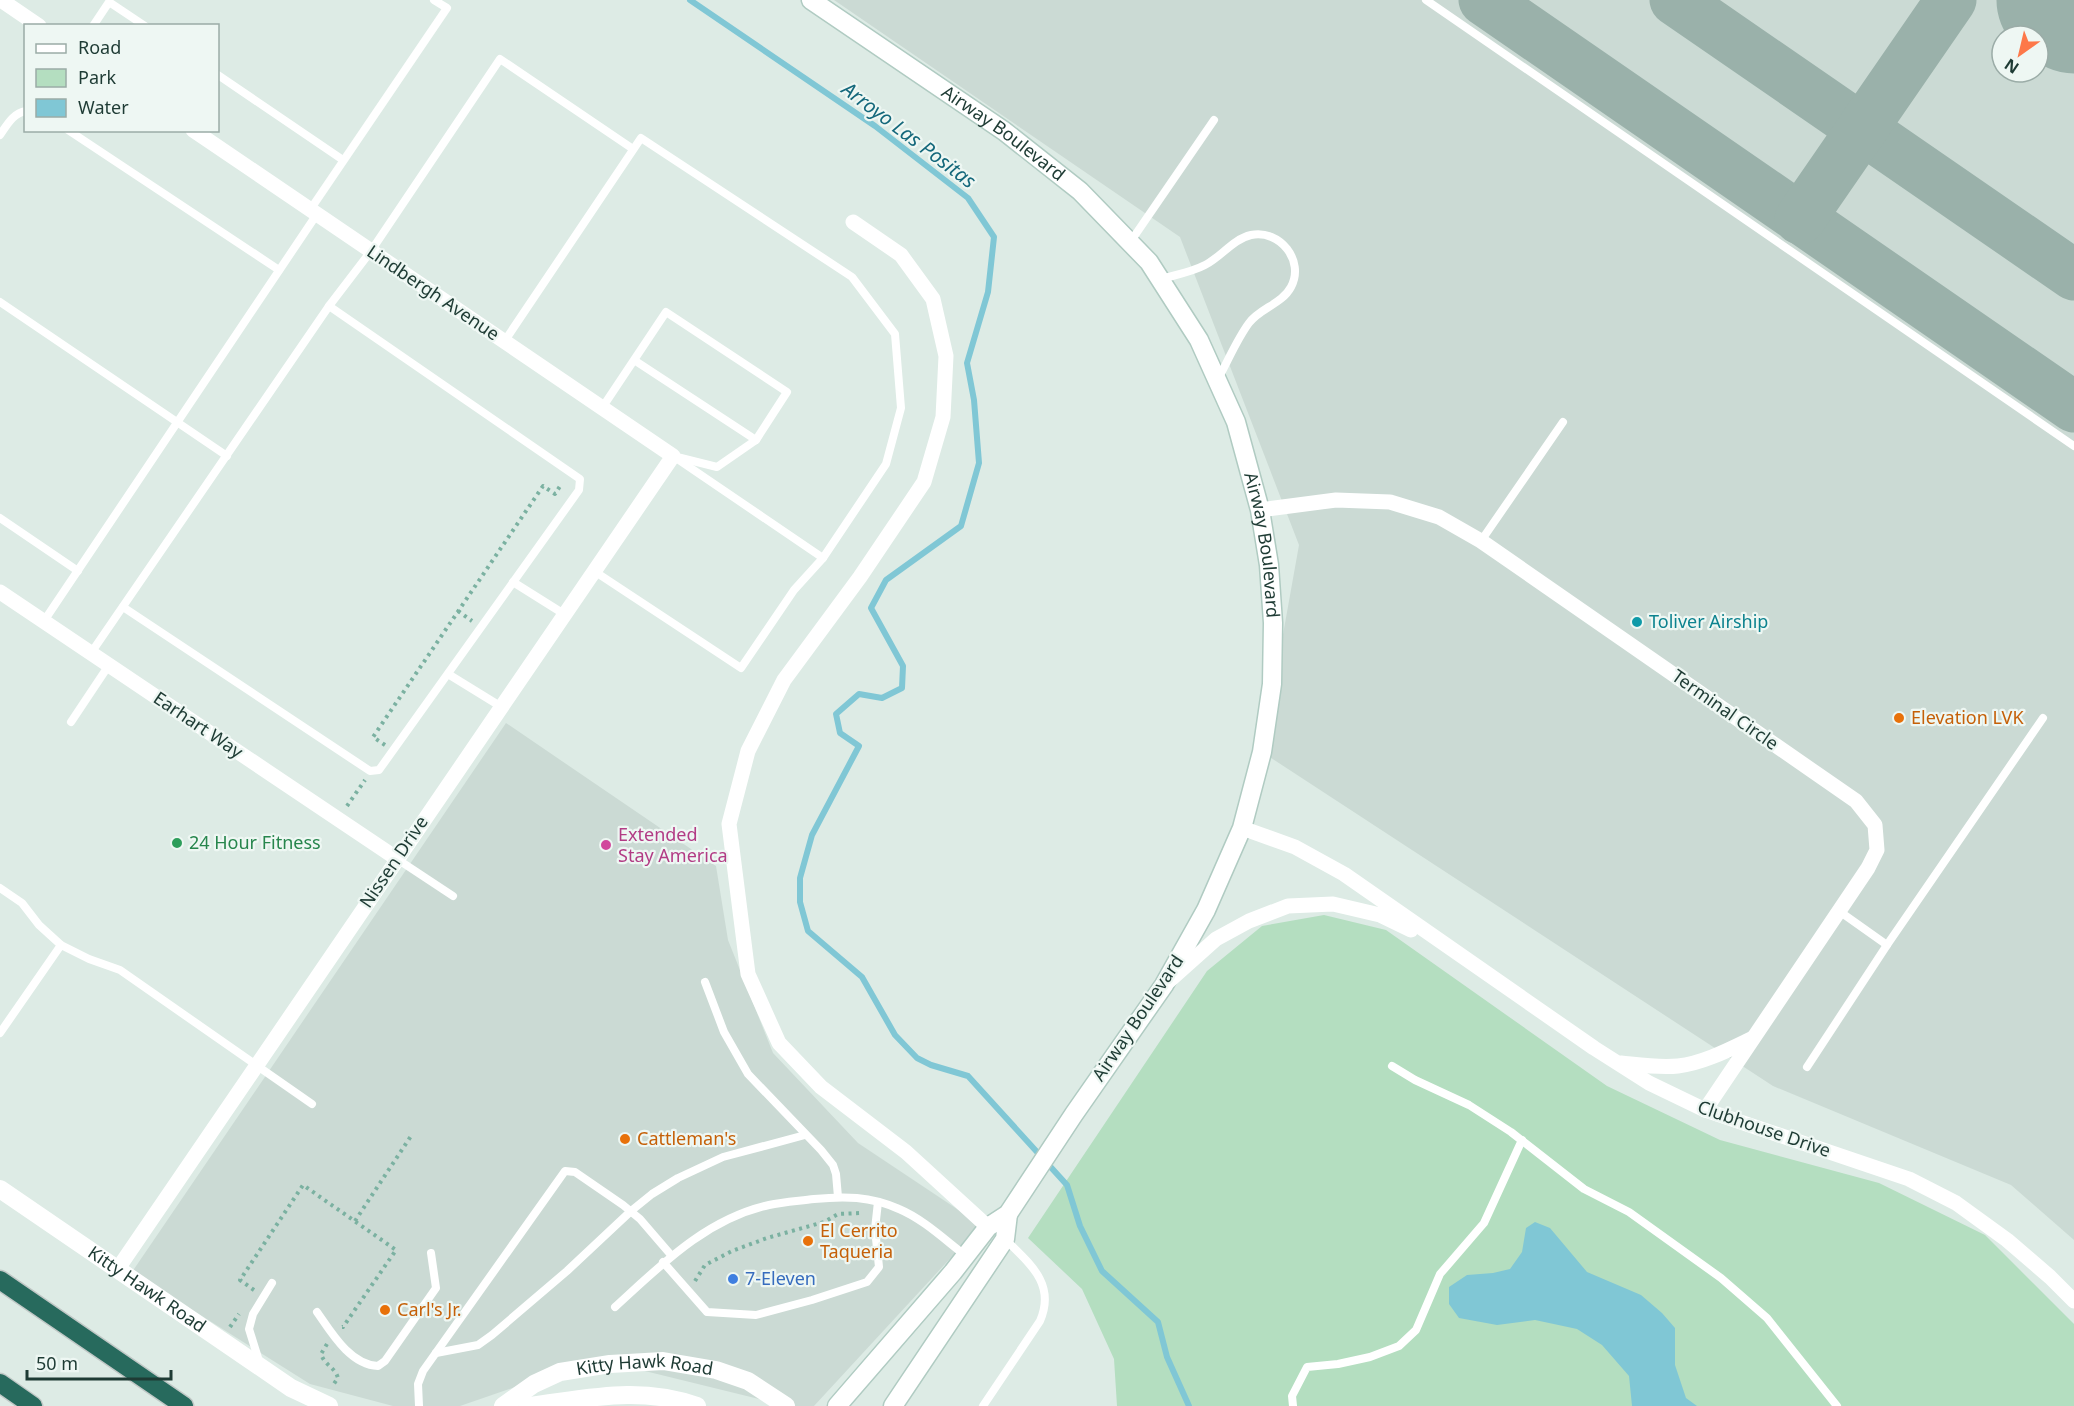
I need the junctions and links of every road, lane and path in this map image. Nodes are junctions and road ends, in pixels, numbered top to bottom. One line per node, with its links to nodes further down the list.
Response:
1 (434, 0): 15 (lane)
2 (811, 0): 18 (main road, Airway Boulevard)
3 (1426, 0): 31 (lane)
4 (2, 5): 5 (street)
5 (35, 24)
6 (94, 24): 7 (lane)
7 (142, 24)
8 (219, 76): 15 (lane)
9 (24, 111): 13 (lane)
10 (1214, 120): 18 (lane)
11 (71, 132): 20 (lane)
12 (196, 132): 16 (street, Lindbergh Avenue)
13 (0, 135)
14 (633, 149): 19 (lane); 24 (lane); 38 (lane)
15 (343, 160): 16 (lane)
16 (313, 212): 19 (street, Lindbergh Avenue); 20 (lane)
17 (854, 222): 82 (street)
18 (1130, 242): 21 (main road, Airway Boulevard)
19 (371, 251): 23 (lane); 24 (street, Lindbergh Avenue)
20 (279, 270): 29 (lane)
21 (1160, 279): 26 (main road, Airway Boulevard); 26 (lane)
22 (0, 302): 29 (lane)
23 (329, 306): 32 (lane); 41 (lane)
24 (504, 342): 27 (street, Lindbergh Avenue)
25 (634, 360): 27 (lane); 30 (lane); 30 (lane)
26 (1217, 380): 35 (main road, Airway Boulevard)
27 (603, 408): 33 (street, Lindbergh Avenue)
28 (1563, 422): 37 (lane)
29 (177, 423): 32 (lane); 39 (lane)
30 (756, 440): 33 (lane)
31 (2074, 446)
32 (227, 456): 43 (lane)
33 (673, 456): 38 (lane); 40 (street, Nissen Drive)
34 (562, 483): 52 (path)
35 (1260, 510): 37 (street, Terminal Circle); 54 (main road, Airway Boulevard)
36 (0, 518): 39 (lane)
37 (1481, 542): 58 (street, Terminal Circle)
38 (823, 558): 40 (lane)
39 (78, 571): 45 (lane)
40 (594, 571): 44 (street, Nissen Drive)
41 (513, 582): 44 (lane); 48 (lane)
42 (0, 592): 45 (street, Earhart Way)
43 (123, 607): 46 (lane); 52 (lane)
44 (564, 614): 49 (street, Nissen Drive)
45 (44, 621): 46 (street, Earhart Way)
46 (91, 653): 47 (street, Earhart Way)
47 (109, 665): 51 (lane); 55 (street, Earhart Way)
48 (448, 674): 49 (lane); 52 (lane)
49 (500, 706): 55 (street, Nissen Drive)
50 (2043, 718): 60 (lane)
51 (71, 722)
52 (370, 771): 53 (path)
53 (346, 806)
54 (1242, 828): 61 (street, Clubhouse Drive); 63 (main road, Airway Boulevard)
55 (396, 858): 57 (lane); 67 (street, Nissen Drive)
56 (0, 888): 59 (lane)
57 (453, 896)
58 (1839, 911): 60 (lane); 65 (street, Terminal Circle)
59 (61, 945): 64 (lane); 67 (lane)
60 (1887, 945): 69 (lane)
61 (1454, 950): 63 (street, Clubhouse Drive); 66 (street, Clubhouse Drive)
62 (705, 982): 72 (lane)
63 (1164, 985): 79 (main road, Airway Boulevard)
64 (0, 1033)
65 (1753, 1038): 66 (street); 71 (street, Terminal Circle)
66 (1617, 1063): 71 (street, Clubhouse Drive)
67 (256, 1065): 70 (lane); 88 (street, Nissen Drive)
68 (1392, 1066): 74 (lane)
69 (1807, 1067)
70 (312, 1104)
71 (1705, 1110): 93 (street, Clubhouse Drive)
72 (806, 1135): 76 (lane); 78 (lane)
73 (411, 1136): 81 (path)
74 (1522, 1140): 115 (lane); 116 (lane)
75 (0, 1189): 88 (main road, Kitty Hawk Road)
76 (838, 1197): 77 (lane); 85 (lane)
77 (878, 1202): 86 (lane); 87 (lane)
78 (630, 1212): 85 (lane); 100 (lane); 100 (lane)
79 (1008, 1214): 82 (main road, Airway Boulevard); 83 (main road, Airway Boulevard)
80 (866, 1217): 91 (path)
81 (355, 1221): 92 (path); 97 (path)
82 (988, 1227): 86 (main road, Airway Boulevard)
83 (1005, 1239): 113 (main road, Airway Boulevard); 114 (lane)
84 (431, 1253): 96 (lane)
85 (671, 1255): 87 (lane)
86 (966, 1256): 112 (main road, Airway Boulevard)
87 (663, 1262): 94 (lane)
88 (117, 1270): 101 (main road, Kitty Hawk Road)
89 (0, 1280): 105 (highway)
90 (272, 1283): 101 (lane)
91 (693, 1288)
92 (248, 1299)
93 (2074, 1301)
94 (615, 1307)
95 (242, 1308): 98 (path)
96 (317, 1312)
97 (339, 1326)
98 (230, 1327)
99 (330, 1340): 103 (path)
100 (436, 1353): 107 (lane)
101 (260, 1365): 106 (main road, Kitty Hawk Road)
102 (0, 1383): 104 (highway)
103 (333, 1385)
104 (33, 1406)
105 (184, 1406)
106 (329, 1406)
107 (419, 1406)
108 (502, 1406): 111 (main road, Kitty Hawk Road)
109 (528, 1406): 110 (main road, Kitty Hawk Road)
110 (697, 1406)
111 (786, 1406)
112 (837, 1406)
113 (893, 1406)
114 (983, 1406)
115 (1293, 1406)
116 (1837, 1406)

